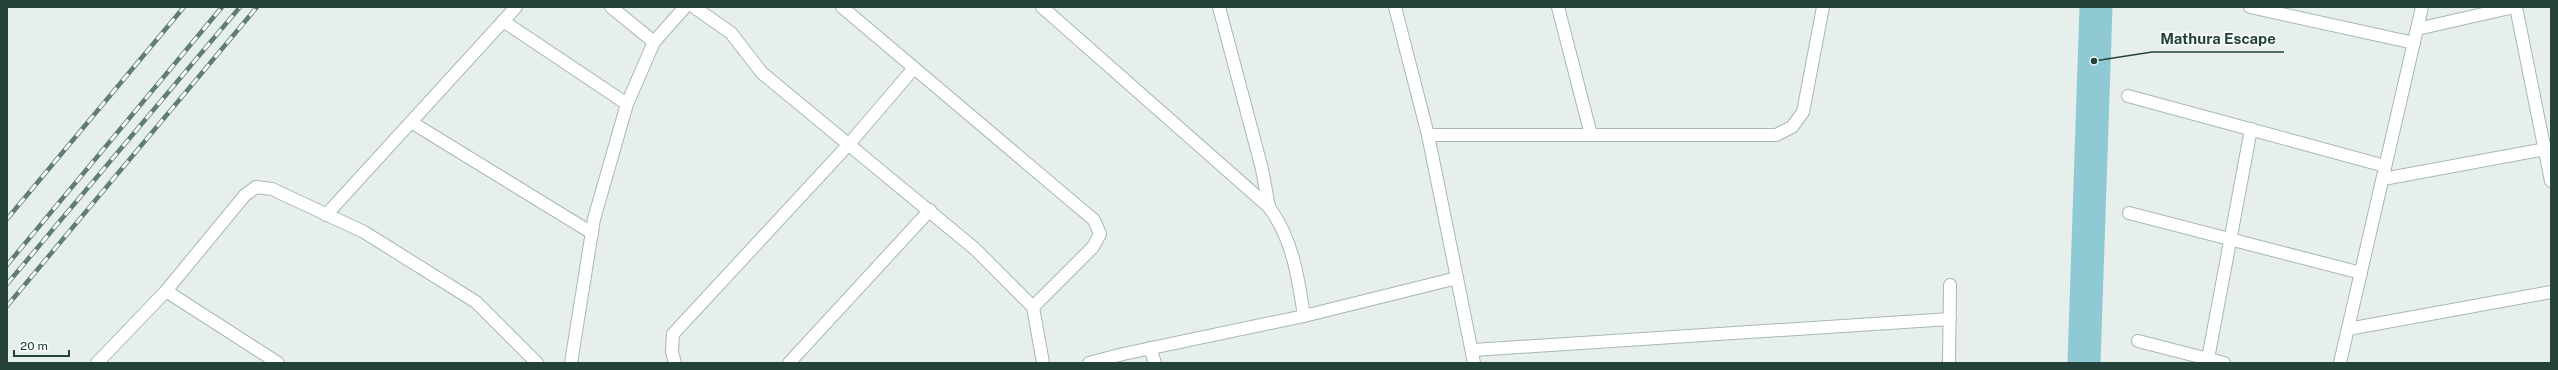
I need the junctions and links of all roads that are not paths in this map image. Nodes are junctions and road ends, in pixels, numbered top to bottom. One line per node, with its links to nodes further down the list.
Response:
1 (516, 7): 14 (street)
2 (611, 7): 16 (street)
3 (685, 7): 16 (street)
4 (694, 7): 25 (street)
5 (842, 7): 18 (street)
6 (1042, 7): 30 (street)
7 (1220, 7): 30 (street)
8 (1395, 7): 23 (street)
9 (1558, 7): 24 (street)
10 (1823, 7): 24 (street)
11 (2250, 7): 17 (street)
12 (2422, 7): 15 (street)
13 (2515, 7): 15 (street); 26 (street)
14 (503, 21): 20 (street); 21 (street)
15 (2417, 29): 17 (street)
16 (654, 42): 20 (street)
17 (2414, 43): 27 (street)
18 (914, 68): 25 (street); 41 (street)
19 (2128, 96): 22 (street)
20 (628, 104): 34 (street)
21 (411, 122): 33 (street); 34 (street)
22 (2251, 129): 27 (street); 35 (street)
23 (1428, 135): 24 (street); 37 (street)
24 (1591, 135)
25 (850, 143): 31 (street); 53 (street)
26 (2548, 149): 28 (street); 29 (street)
27 (2386, 166): 28 (street)
28 (2383, 179): 36 (street)
29 (2551, 181)
30 (1269, 207): 42 (street)
31 (930, 210): 41 (street); 54 (street)
32 (2129, 213): 35 (street)
33 (326, 215): 39 (street); 51 (street)
34 (592, 233): 52 (street)
35 (2230, 239): 36 (street); 48 (street)
36 (2361, 273): 44 (street)
37 (1458, 278): 42 (street); 47 (street)
38 (1950, 284): 43 (street)
39 (166, 291): 49 (street); 50 (street)
40 (2551, 292): 44 (street)
41 (1034, 307): 55 (street)
42 (1304, 316): 46 (street)
43 (1950, 319): 47 (street); 59 (street)
44 (2348, 329): 61 (street)
45 (2138, 341): 48 (street)
46 (1150, 348): 56 (street); 57 (street)
47 (1473, 350): 58 (street)
48 (2208, 359): 60 (street)
49 (97, 363)
50 (278, 363)
51 (537, 363)
52 (571, 363)
53 (675, 363)
54 (789, 363)
55 (1042, 363)
56 (1089, 363)
57 (1155, 363)
58 (1474, 363)
59 (1949, 363)
60 (2224, 363)
61 (2340, 363)

